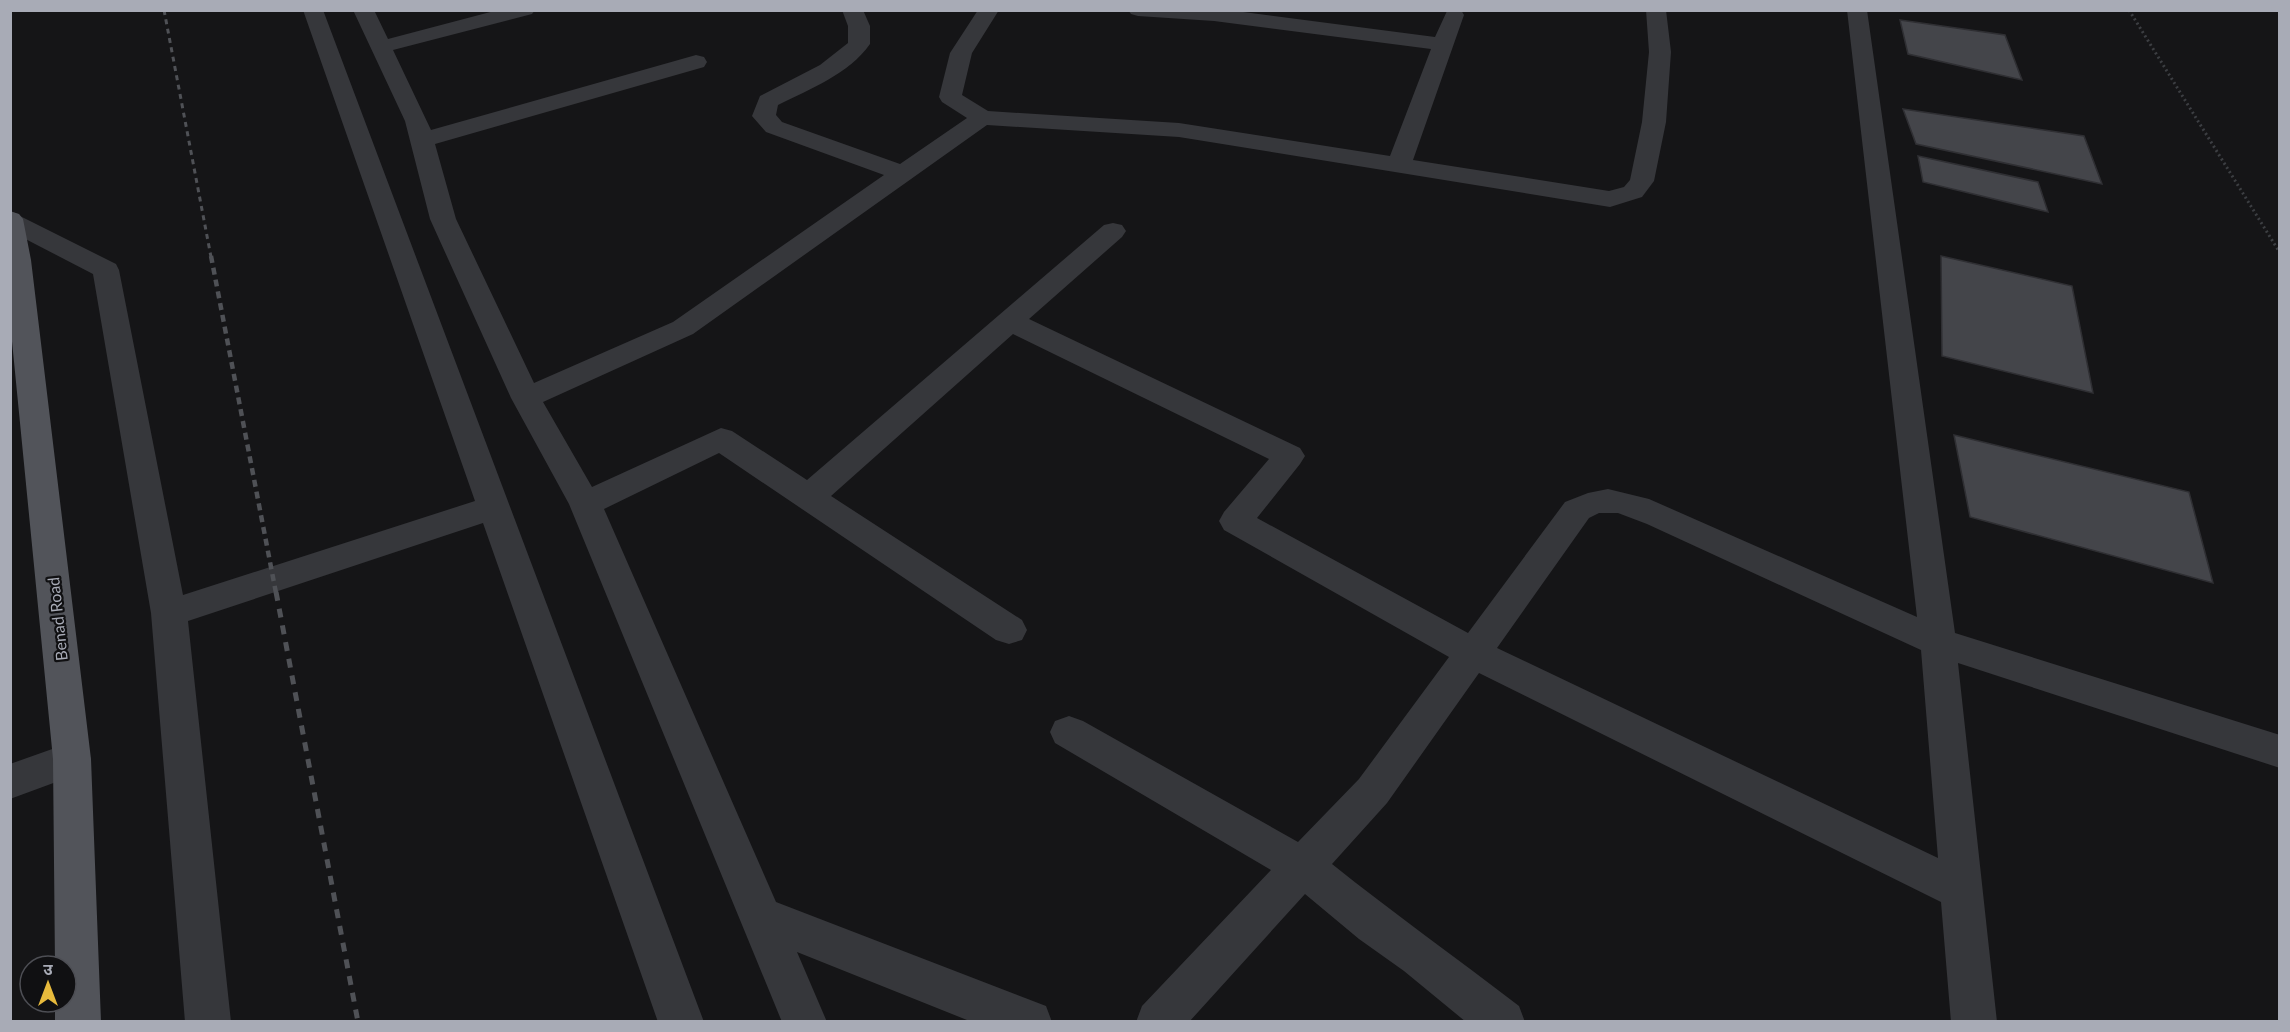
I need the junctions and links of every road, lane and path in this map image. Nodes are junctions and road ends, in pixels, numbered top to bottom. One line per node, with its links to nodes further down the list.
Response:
1 (313, 10): 25 (street)
2 (363, 10): 12 (street)
3 (525, 10): 12 (street)
4 (852, 10): 17 (street)
5 (989, 10): 14 (street)
6 (1138, 10): 11 (street)
7 (1656, 10): 16 (street)
8 (1857, 10): 28 (street)
9 (2128, 10): 20 (path)
10 (1454, 15): 11 (street)
11 (1444, 44): 16 (street)
12 (380, 47): 15 (street)
13 (696, 62): 15 (street)
14 (982, 118): 16 (street); 17 (street)
15 (422, 140): 22 (street)
16 (1399, 165)
17 (903, 174): 22 (street)
18 (11, 220): 26 (street); 32 (main road, Benad Road)
19 (1113, 231): 21 (street)
20 (2280, 253)
21 (1010, 321): 23 (street); 29 (street)
22 (526, 398): 24 (street)
23 (808, 498): 24 (street); 27 (street)
24 (585, 504): 36 (street)
25 (494, 507): 26 (street); 39 (street)
26 (169, 613): 38 (street)
27 (1009, 630)
28 (1938, 642): 29 (street); 31 (street); 35 (street)
29 (1471, 652): 34 (street); 35 (street)
30 (1069, 732): 34 (street)
31 (2280, 752)
32 (72, 759): 33 (street); 37 (main road, Benad Road)
33 (10, 782)
34 (1302, 866): 42 (street); 43 (street)
35 (1962, 891): 44 (street)
36 (761, 917): 40 (street); 41 (street)
37 (78, 1022)
38 (208, 1022)
39 (681, 1022)
40 (806, 1022)
41 (1030, 1022)
42 (1158, 1022)
43 (1503, 1022)
44 (1974, 1022)

